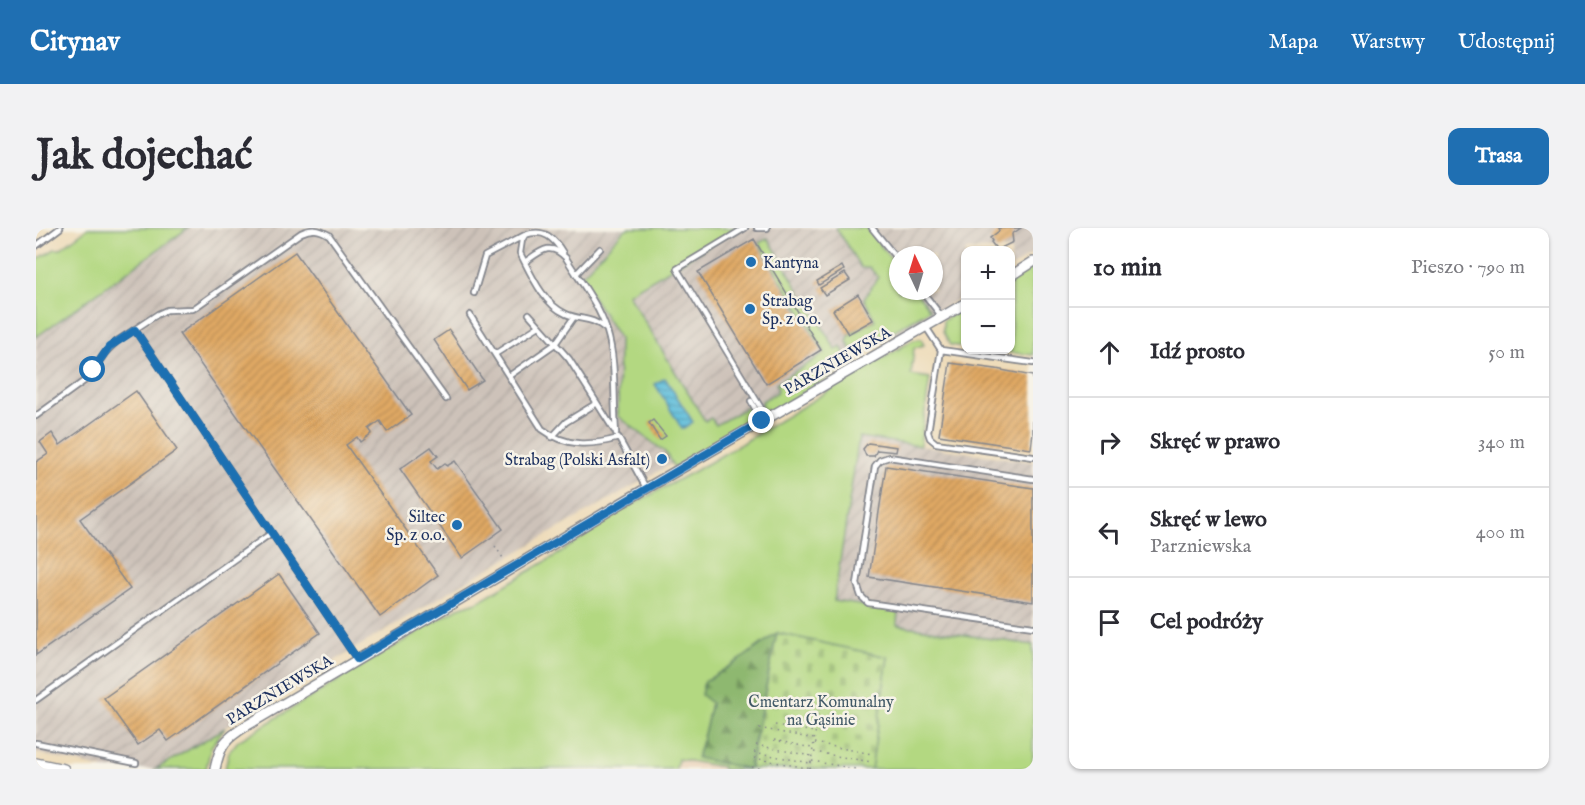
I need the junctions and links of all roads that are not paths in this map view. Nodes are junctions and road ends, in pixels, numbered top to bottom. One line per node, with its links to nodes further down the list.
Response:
1 (60, 228): 7 (lane)
2 (745, 228): 35 (lane)
3 (757, 228): 4 (lane)
4 (767, 228)
5 (872, 228): 9 (lane)
6 (525, 235): 10 (lane); 11 (lane); 15 (lane)
7 (36, 246)
8 (600, 249): 14 (lane)
9 (889, 249)
10 (566, 258): 11 (lane); 14 (lane)
11 (525, 262): 20 (lane)
12 (1033, 262): 13 (street)
13 (1015, 273)
14 (576, 274): 25 (lane)
15 (474, 293)
16 (929, 300): 21 (lane)
17 (961, 306): 21 (street, PARZNIEWSKA)
18 (529, 314): 22 (lane)
19 (470, 315): 28 (lane)
20 (574, 317): 25 (lane); 26 (lane)
21 (942, 317): 23 (street, PARZNIEWSKA)
22 (539, 326): 26 (lane); 28 (lane)
23 (926, 326): 27 (lane); 35 (street, PARZNIEWSKA)
24 (135, 330): 31 (lane); 34 (lane); 42 (lane)
25 (606, 330): 36 (lane)
26 (555, 344): 30 (lane); 33 (lane)
27 (941, 350): 29 (lane); 39 (lane)
28 (495, 354): 30 (lane)
29 (1033, 363)
30 (509, 376): 37 (lane)
31 (446, 399)
32 (751, 401): 35 (lane)
33 (597, 403): 36 (lane); 37 (lane)
34 (36, 416)
35 (765, 420): 41 (street, PARZNIEWSKA)
36 (616, 433): 38 (lane)
37 (552, 437): 38 (lane)
38 (619, 438): 41 (lane)
39 (1033, 457)
40 (1033, 479): 43 (lane)
41 (646, 488): 44 (street, PARZNIEWSKA)
42 (270, 534): 44 (lane); 45 (lane)
43 (1033, 627)
44 (357, 659): 50 (street, PARZNIEWSKA)
45 (36, 700)
46 (36, 743): 48 (lane)
47 (36, 763): 49 (street)
48 (136, 763)
49 (64, 769)
50 (214, 769)

